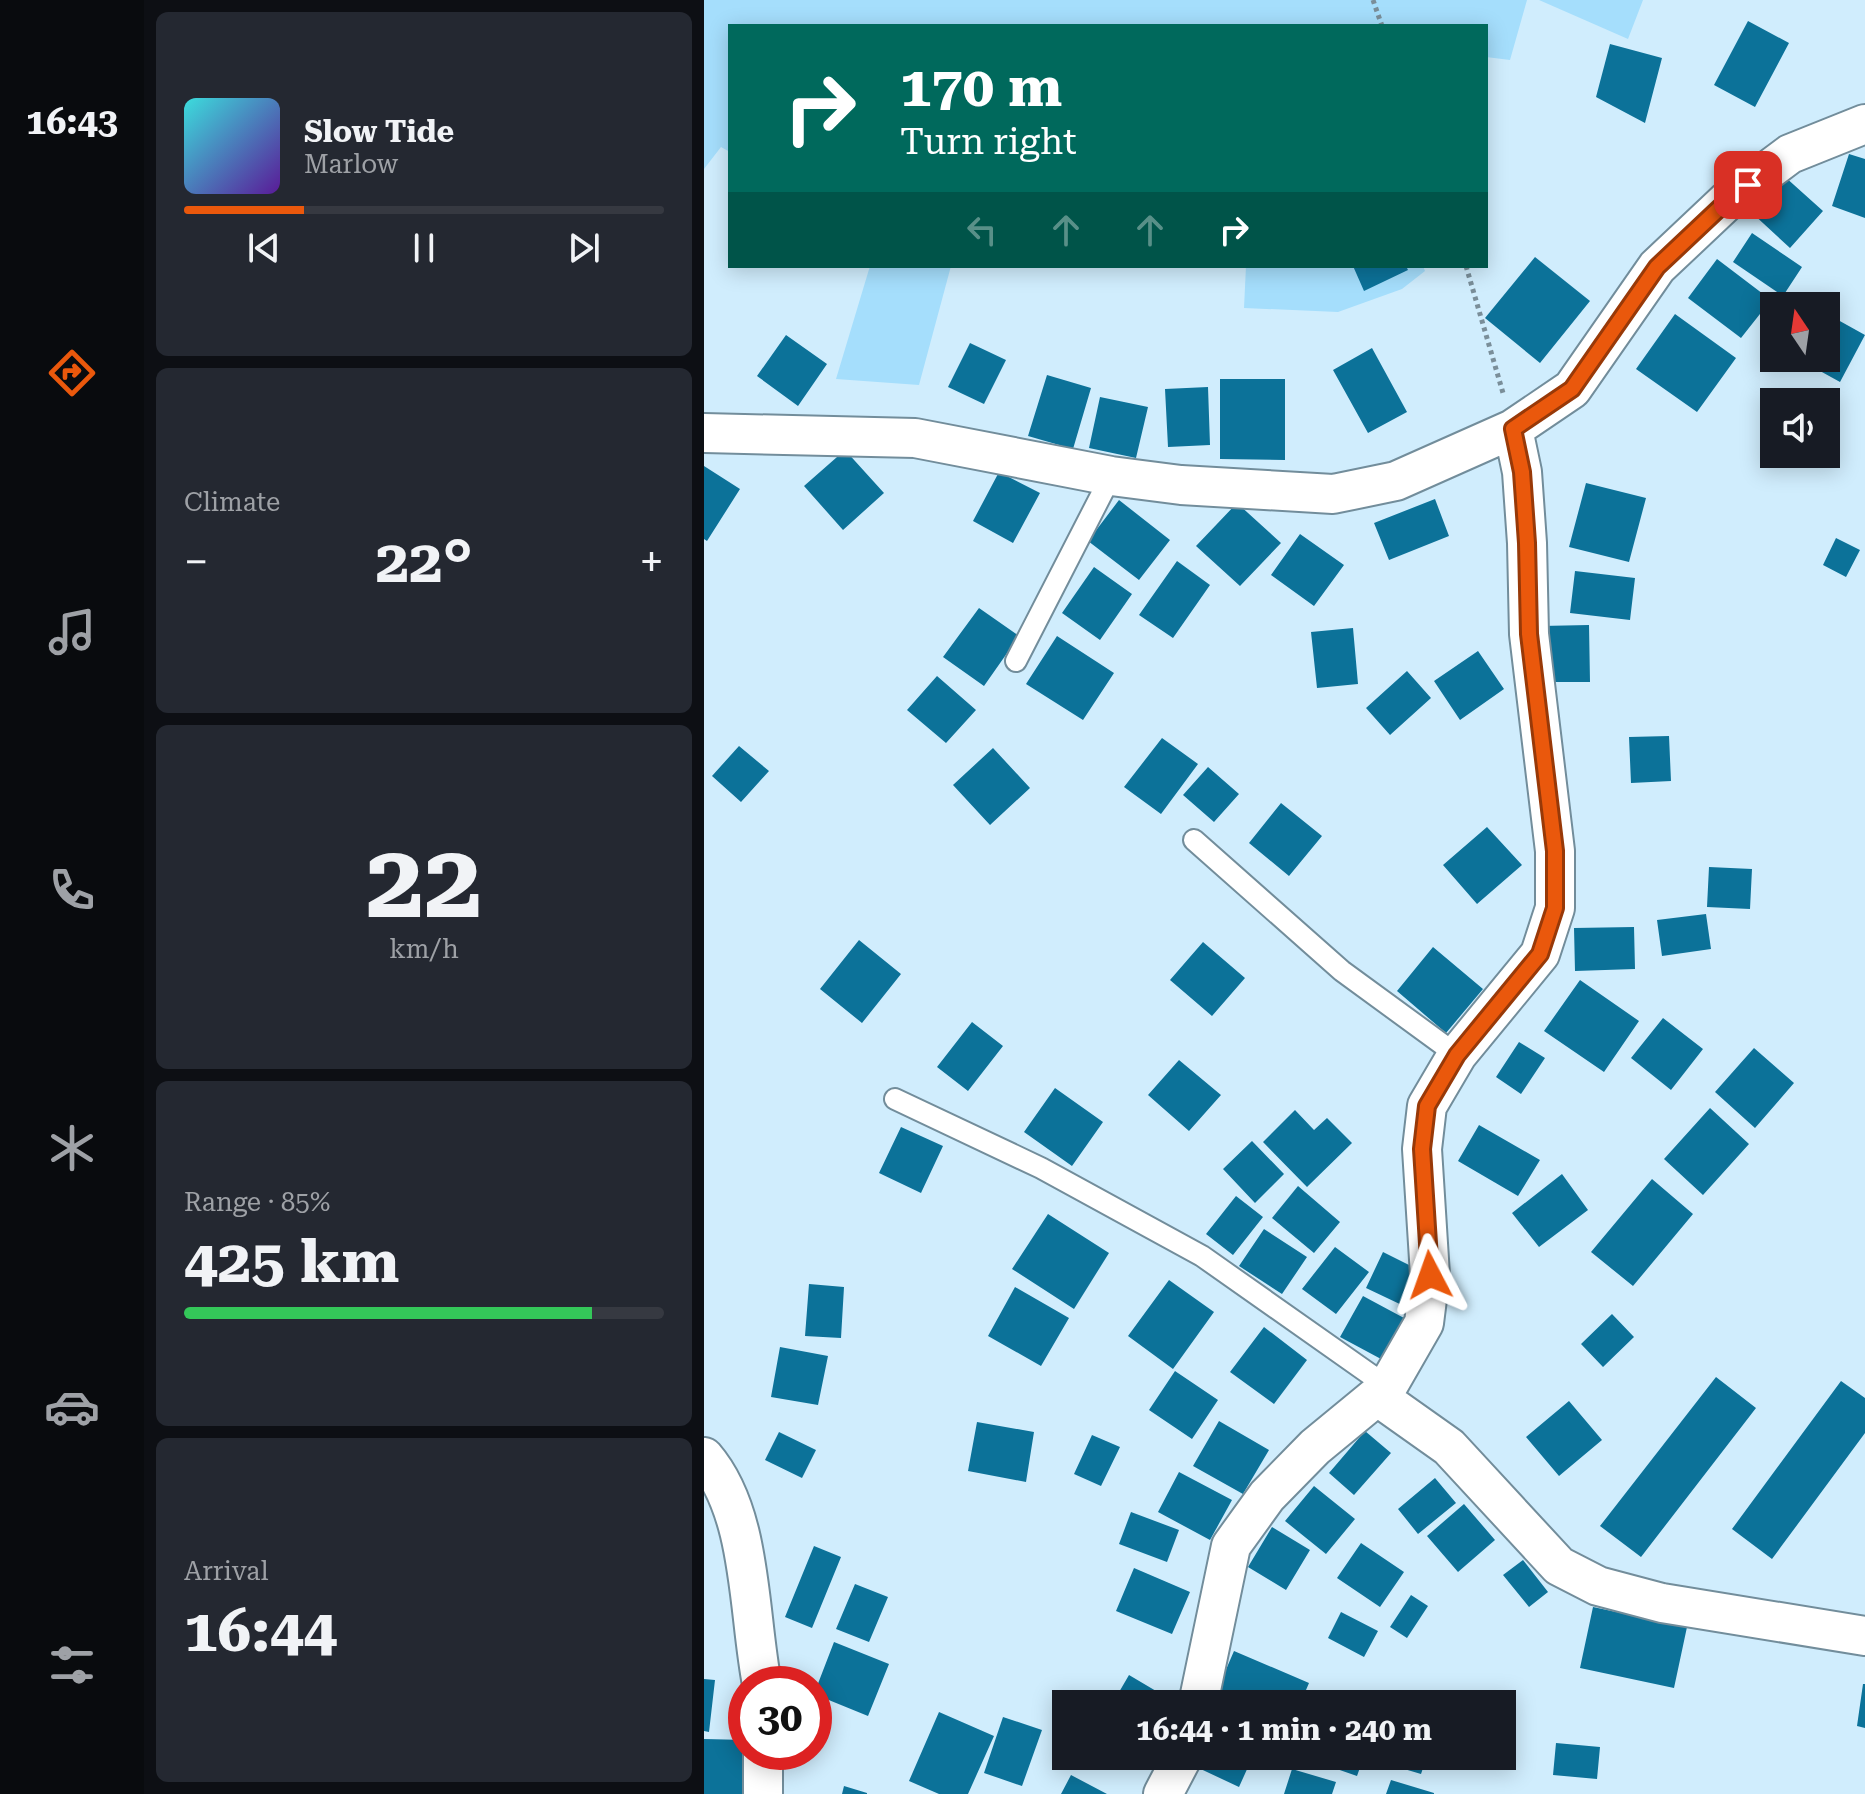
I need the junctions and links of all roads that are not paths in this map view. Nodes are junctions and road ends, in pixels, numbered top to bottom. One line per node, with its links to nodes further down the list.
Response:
1 (1865, 124): 2 (street)
2 (1513, 429): 4 (street); 7 (street)
3 (704, 433): 4 (street)
4 (1111, 476): 5 (lane)
5 (1016, 661)
6 (1194, 840): 7 (lane)
7 (1457, 1055): 9 (street)
8 (895, 1099): 9 (lane)
9 (1383, 1390): 11 (street); 13 (street)
10 (704, 1457): 12 (street)
11 (1865, 1636)
12 (758, 1666)
13 (1201, 1690)
14 (763, 1770): 16 (street)
15 (1176, 1770): 17 (street)
16 (763, 1794)
17 (1163, 1794)

